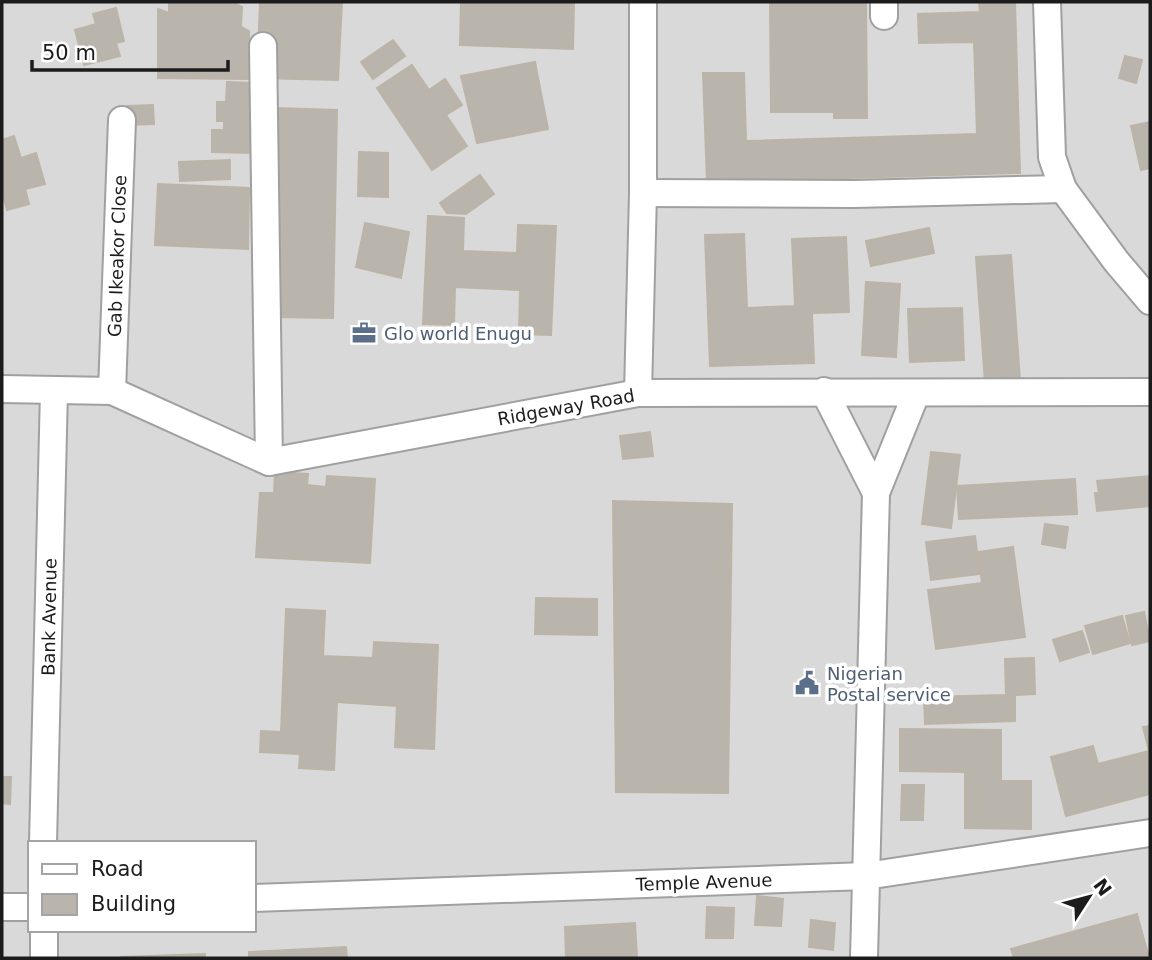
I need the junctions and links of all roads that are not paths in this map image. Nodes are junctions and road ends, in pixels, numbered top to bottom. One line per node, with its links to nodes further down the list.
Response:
1 (643, 2): 6 (street)
2 (1047, 2): 5 (street)
3 (263, 46): 15 (street)
4 (121, 120): 10 (street, Gab Ikeakor Close)
5 (1063, 190): 6 (street); 7 (street)
6 (643, 193): 13 (street)
7 (1150, 301)
8 (2, 389): 9 (street)
9 (54, 391): 10 (street); 18 (street, Bank Avenue)
10 (111, 391): 15 (street)
11 (824, 391): 13 (street, Ridgeway Road); 14 (street, Ridgeway Road); 16 (street)
12 (1150, 392): 14 (street, Ridgeway Road)
13 (638, 393): 15 (street, Ridgeway Road)
14 (916, 394): 16 (street)
15 (269, 462)
16 (876, 493): 19 (street)
17 (1150, 833): 19 (street, Temple Avenue)
18 (43, 841)
19 (866, 876): 20 (street, Temple Avenue); 25 (street)
20 (256, 898)
21 (2, 907): 22 (street)
22 (28, 907)
23 (44, 932): 24 (street)
24 (44, 958)
25 (864, 958)

